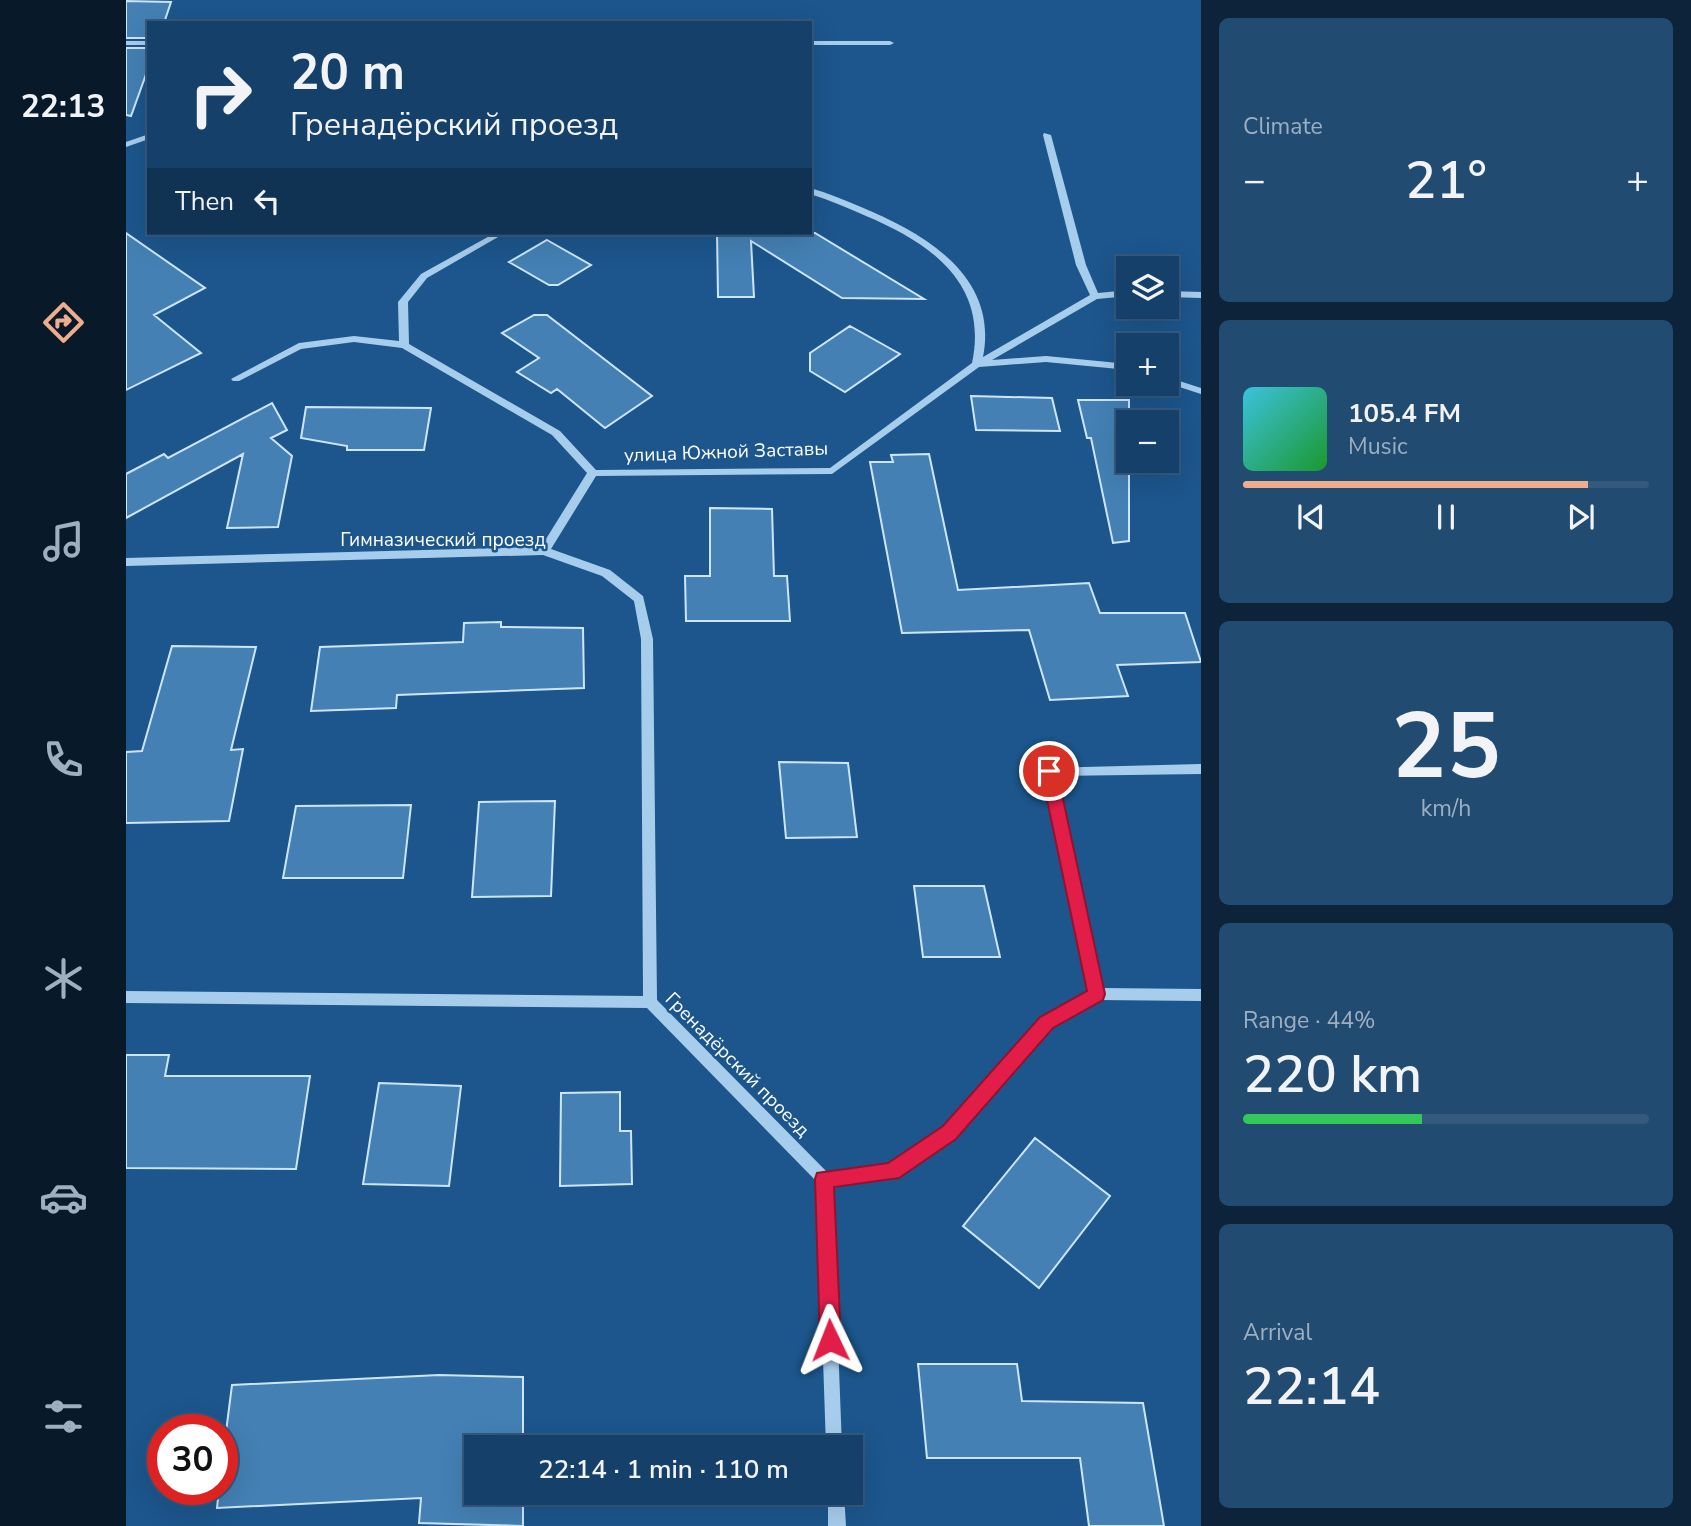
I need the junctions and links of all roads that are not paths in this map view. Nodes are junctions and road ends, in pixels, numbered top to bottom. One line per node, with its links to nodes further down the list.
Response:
1 (126, 43): 2 (street)
2 (147, 43)
3 (812, 43): 4 (street)
4 (890, 43)
5 (1047, 135): 13 (street)
6 (147, 137): 7 (street)
7 (126, 145)
8 (812, 192): 15 (street)
9 (498, 235): 14 (street)
10 (1116, 294): 13 (street)
11 (1179, 294): 12 (street)
12 (1201, 295)
13 (1095, 296): 15 (street)
14 (404, 345): 17 (street); 20 (street)
15 (977, 364): 16 (street); 20 (street, улица Южной Заставы)
16 (1116, 366)
17 (236, 379)
18 (1179, 384): 19 (street)
19 (1201, 391)
20 (593, 473): 21 (street)
21 (544, 551): 22 (street, Гимназический проезд); 27 (street, Гимназический проезд)
22 (126, 562)
23 (1201, 769): 24 (street)
24 (1096, 994): 25 (street); 28 (street)
25 (1201, 995)
26 (126, 997): 27 (street, Гренадёрский проезд)
27 (650, 1002): 28 (street, Гренадёрский проезд)
28 (824, 1179): 29 (street)
29 (834, 1435)
30 (836, 1505): 31 (street)
31 (837, 1526)

